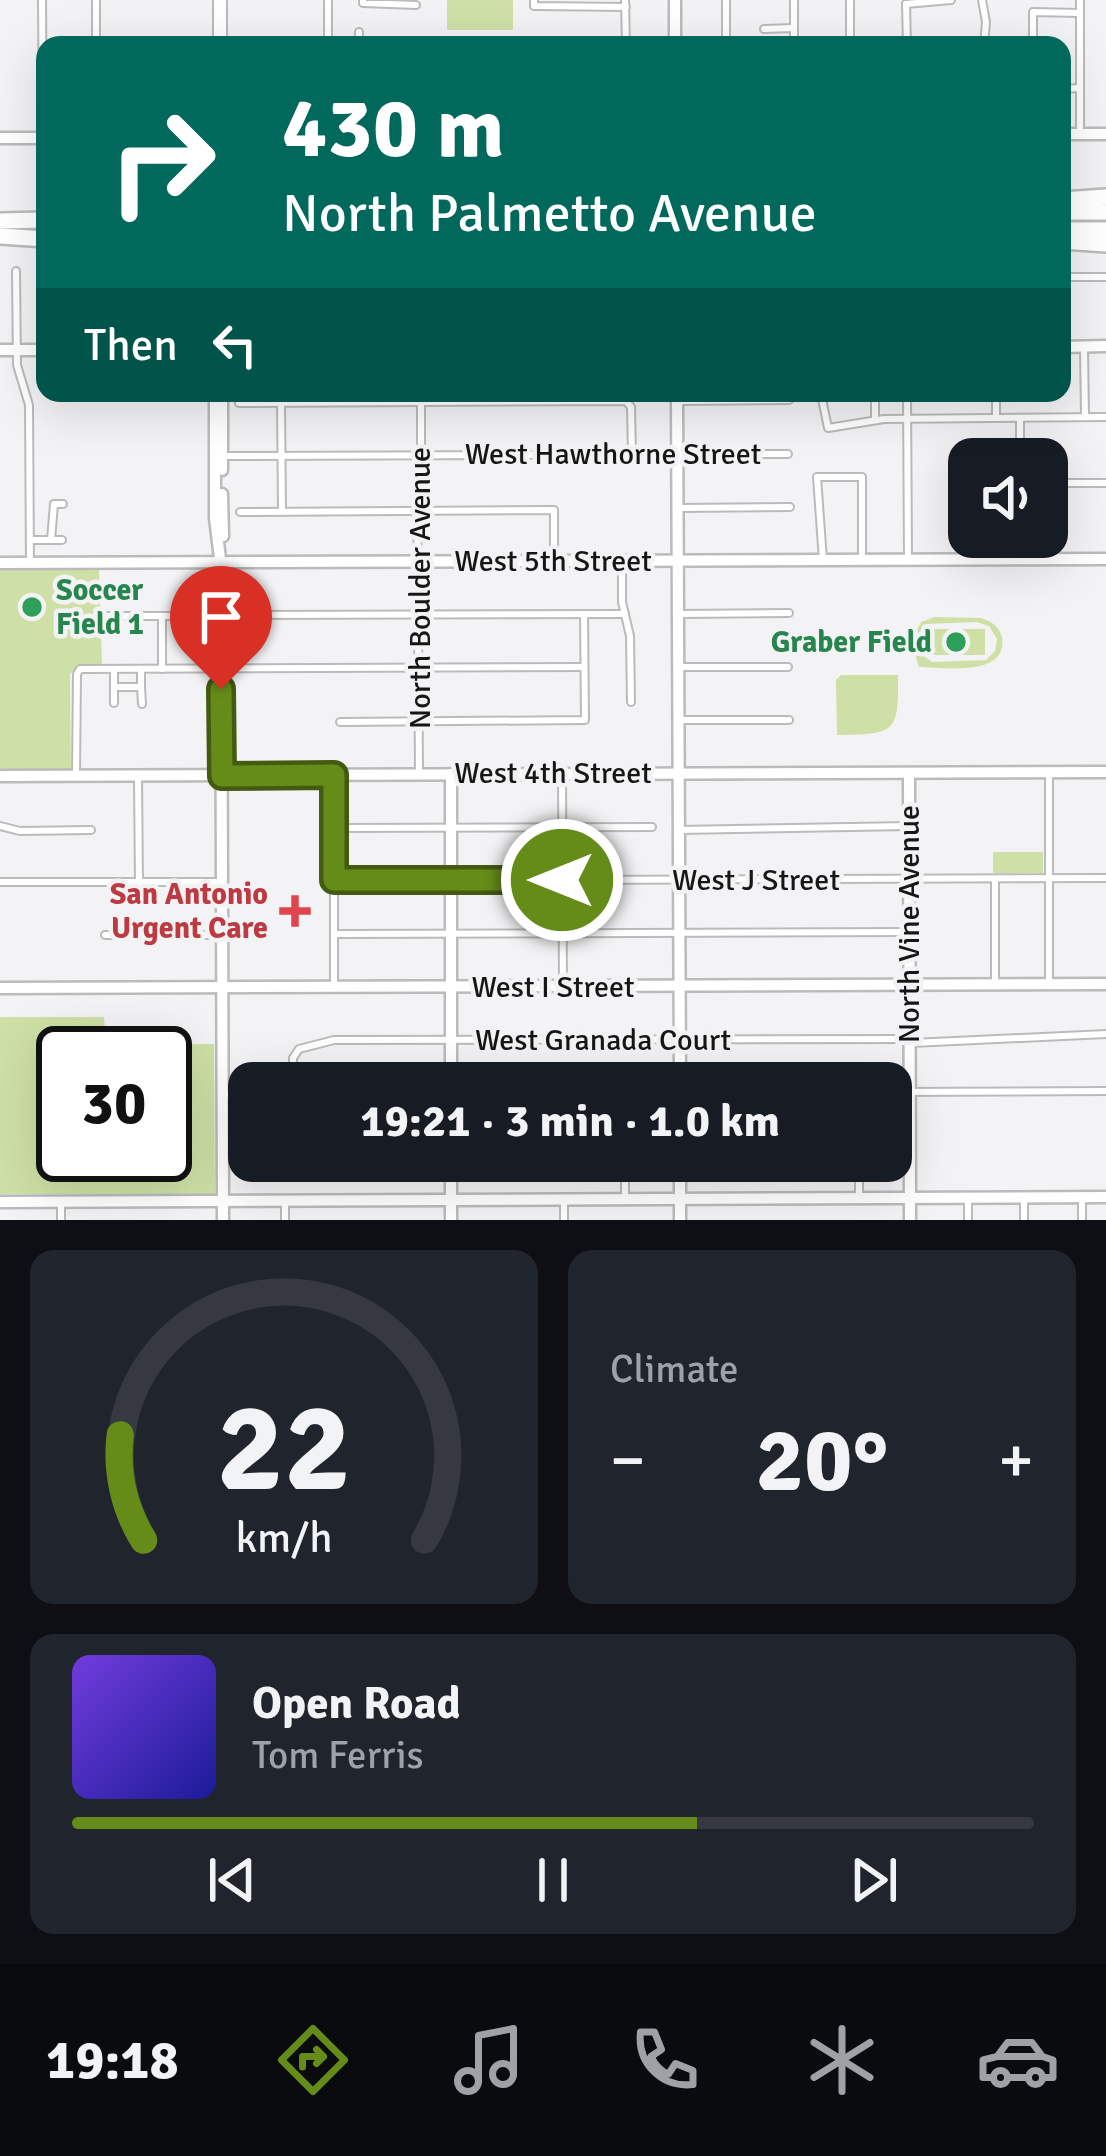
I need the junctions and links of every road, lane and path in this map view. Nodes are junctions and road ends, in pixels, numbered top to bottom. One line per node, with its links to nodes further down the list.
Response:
1 (42, 0): 22 (street)
2 (96, 0): 23 (street)
3 (220, 0): 24 (main road)
4 (328, 0): 25 (street)
5 (675, 0): 28 (street)
6 (726, 0): 29 (street)
7 (794, 0): 20 (street)
8 (850, 0): 31 (street)
9 (951, 0): 13 (street)
10 (982, 0): 33 (street)
11 (1080, 0): 18 (street)
12 (363, 2): 17 (street)
13 (906, 2): 32 (street)
14 (534, 3): 15 (street)
15 (580, 3): 16 (street)
16 (625, 3): 27 (street)
17 (416, 5)
18 (1080, 13): 34 (street); 36 (street)
19 (764, 28): 20 (street)
20 (794, 28): 30 (street)
21 (358, 32): 26 (street)
22 (43, 36)
23 (96, 36)
24 (220, 36)
25 (328, 36)
26 (358, 36)
27 (626, 36)
28 (675, 36)
29 (726, 36)
30 (794, 36)
31 (850, 36)
32 (907, 36)
33 (985, 36)
34 (1033, 36)
35 (1071, 88): 36 (street)
36 (1080, 88): 38 (street)
37 (1071, 134): 38 (street)
38 (1080, 134): 39 (street)
39 (1106, 134)
40 (0, 138): 41 (street)
41 (36, 138)
42 (1106, 197): 43 (highway)
43 (1071, 199)
44 (36, 220): 48 (highway)
45 (1071, 221): 46 (highway)
46 (1106, 221)
47 (36, 224): 48 (highway)
48 (0, 226)
49 (1071, 242): 50 (highway)
50 (1106, 244)
51 (16, 271): 58 (street)
52 (1071, 277): 53 (street)
53 (1104, 277)
54 (1106, 346): 56 (street)
55 (1071, 347): 56 (street)
56 (1084, 347): 70 (street)
57 (0, 350): 58 (street)
58 (16, 350): 59 (street); 91 (street)
59 (36, 350)
60 (218, 402): 80 (street)
61 (421, 402): 69 (street); 81 (street, North Boulder Avenue)
62 (628, 402): 77 (street)
63 (677, 402): 78 (street)
64 (823, 402): 75 (street)
65 (875, 402): 75 (street)
66 (908, 402): 74 (street)
67 (995, 402): 72 (street)
68 (239, 403): 69 (street)
69 (281, 403): 82 (street)
70 (1085, 417): 71 (street); 73 (street)
71 (1106, 417)
72 (996, 418): 73 (street); 74 (street)
73 (1020, 418): 76 (street)
74 (908, 419): 75 (street); 97 (street)
75 (875, 420)
76 (1020, 438)
77 (632, 454): 78 (street, West Hawthorne Street); 81 (street, West Hawthorne Street)
78 (678, 454): 79 (street, West Hawthorne Street); 87 (street)
79 (788, 454)
80 (220, 455): 82 (street, West Hawthorne Street); 104 (street)
81 (421, 455): 82 (street, West Hawthorne Street); 88 (street, North Boulder Avenue)
82 (282, 456): 89 (street)
83 (1068, 483): 84 (street)
84 (1106, 483)
85 (63, 503): 92 (street)
86 (790, 507): 87 (street)
87 (677, 508): 103 (street)
88 (417, 510): 89 (street); 100 (street, North Boulder Avenue); 101 (street)
89 (282, 511): 90 (street)
90 (240, 512)
91 (30, 540): 92 (street); 106 (street)
92 (51, 540): 93 (street)
93 (62, 540)
94 (1106, 559): 99 (street, West 5th Street)
95 (823, 560): 96 (street, West 5th Street); 96 (street); 103 (street, West 5th Street)
96 (862, 560): 97 (street, West 5th Street)
97 (908, 560): 98 (street, West 5th Street)
98 (962, 560): 99 (street, West 5th Street)
99 (1021, 560)
100 (418, 561): 101 (street, West 5th Street); 104 (street, West 5th Street); 107 (street, North Boulder Avenue)
101 (554, 561): 102 (street, West 5th Street)
102 (622, 561): 103 (street, West 5th Street); 109 (street)
103 (678, 561): 110 (street)
104 (220, 562): 106 (street, West 5th Street); 112 (street)
105 (0, 563): 106 (street, West 5th Street)
106 (30, 563)
107 (418, 614): 108 (street); 112 (street); 119 (street, North Boulder Avenue)
108 (584, 614): 109 (street); 116 (street)
109 (625, 614): 126 (street)
110 (678, 614): 111 (street); 117 (street)
111 (789, 614)
112 (221, 615): 123 (street)
113 (105, 616): 114 (street)
114 (163, 616): 115 (street); 122 (street)
115 (202, 616)
116 (584, 667): 119 (street); 130 (street)
117 (678, 667): 118 (street); 131 (street)
118 (788, 667)
119 (418, 668): 123 (street); 130 (street, North Boulder Avenue)
120 (114, 669): 121 (street); 124 (street); 142 (street)
121 (141, 669): 122 (street); 125 (street)
122 (162, 669): 123 (street)
123 (221, 669): 144 (street)
124 (115, 687): 125 (street); 127 (street)
125 (141, 687): 128 (street)
126 (631, 702)
127 (114, 703)
128 (142, 704)
129 (789, 720): 131 (street)
130 (418, 721): 132 (street); 140 (street, North Boulder Avenue)
131 (678, 721): 136 (street)
132 (340, 722)
133 (909, 772): 134 (street, West 4th Street); 136 (street, West 4th Street); 146 (street, North Vine Avenue)
134 (1048, 772): 135 (street, West 4th Street); 156 (street)
135 (1106, 772)
136 (678, 773): 138 (street, West 4th Street); 152 (street)
137 (451, 774): 138 (street, West 4th Street); 140 (street, West 4th Street); 147 (street)
138 (562, 774): 148 (street)
139 (334, 775): 140 (street, West 4th Street); 144 (street, West 4th Street); 150 (street)
140 (419, 775)
141 (0, 776): 142 (street, West 4th Street)
142 (76, 776): 143 (street, West 4th Street)
143 (138, 776): 144 (street, West 4th Street); 162 (street)
144 (222, 776): 163 (street)
145 (0, 826): 151 (street)
146 (909, 826): 152 (street); 154 (street, North Vine Avenue)
147 (451, 827): 148 (street); 150 (street); 158 (street)
148 (562, 827): 149 (street); 159 (street)
149 (652, 827)
150 (334, 828): 157 (street)
151 (91, 830)
152 (679, 830): 160 (street)
153 (1106, 878): 156 (street, West J Street)
154 (909, 879): 155 (street, West J Street); 160 (street, West J Street); 164 (street, North Vine Avenue)
155 (995, 879): 156 (street, West J Street); 172 (street)
156 (1049, 879): 173 (street)
157 (334, 880): 158 (street, West J Street); 166 (street)
158 (451, 880): 159 (street, West J Street); 167 (street)
159 (562, 880): 160 (street, West J Street); 168 (street)
160 (679, 880): 165 (street)
161 (0, 882): 162 (street)
162 (139, 882): 163 (street)
163 (222, 882): 170 (street)
164 (909, 932): 165 (street); 175 (street, North Vine Avenue)
165 (679, 933): 168 (street); 174 (street)
166 (334, 934): 167 (street); 179 (street)
167 (451, 934): 168 (street); 180 (street)
168 (563, 934): 176 (street)
169 (105, 935): 170 (street)
170 (222, 935): 178 (street)
171 (1106, 984): 173 (street, West I Street)
172 (995, 985): 173 (street, West I Street); 175 (street, West I Street)
173 (1049, 985)
174 (679, 986): 175 (street, West I Street); 176 (street, West I Street); 182 (street)
175 (909, 986): 184 (street, North Vine Avenue)
176 (563, 987): 180 (street, West I Street)
177 (0, 988): 178 (street, West I Street)
178 (222, 988): 179 (street, West I Street); 191 (street)
179 (334, 988): 180 (street, West I Street)
180 (452, 988): 183 (street)
181 (1106, 1034): 184 (street, West Granada Court)
182 (680, 1039): 183 (street, West Granada Court); 184 (street, West Granada Court); 187 (street)
183 (452, 1040): 185 (street, West Granada Court); 186 (street)
184 (909, 1041): 188 (street, North Vine Avenue)
185 (292, 1062)
186 (451, 1062)
187 (680, 1062)
188 (909, 1062)
189 (1106, 1091): 190 (street)
190 (912, 1092)
191 (223, 1094): 192 (street); 210 (street)
192 (228, 1094)
193 (452, 1182): 205 (street)
194 (625, 1182): 207 (street)
195 (680, 1182): 199 (street)
196 (860, 1182): 200 (street)
197 (910, 1182): 201 (street, North Vine Avenue)
198 (1106, 1197): 204 (street)
199 (680, 1198): 200 (street); 207 (street); 217 (street)
200 (860, 1198): 201 (street)
201 (910, 1198): 202 (street); 218 (street, North Vine Avenue)
202 (968, 1198): 203 (street); 219 (street)
203 (1024, 1198): 204 (street); 220 (street)
204 (1082, 1198): 221 (street)
205 (452, 1199): 206 (street); 208 (street); 215 (street)
206 (564, 1199): 207 (street); 216 (street)
207 (625, 1199)
208 (285, 1200): 210 (street); 214 (street)
209 (61, 1201): 210 (street); 211 (street); 212 (street)
210 (223, 1201): 213 (street)
211 (0, 1202)
212 (62, 1220)
213 (223, 1220)
214 (285, 1220)
215 (452, 1220)
216 (564, 1220)
217 (680, 1220)
218 (910, 1220)
219 (968, 1220)
220 (1024, 1220)
221 (1082, 1220)

